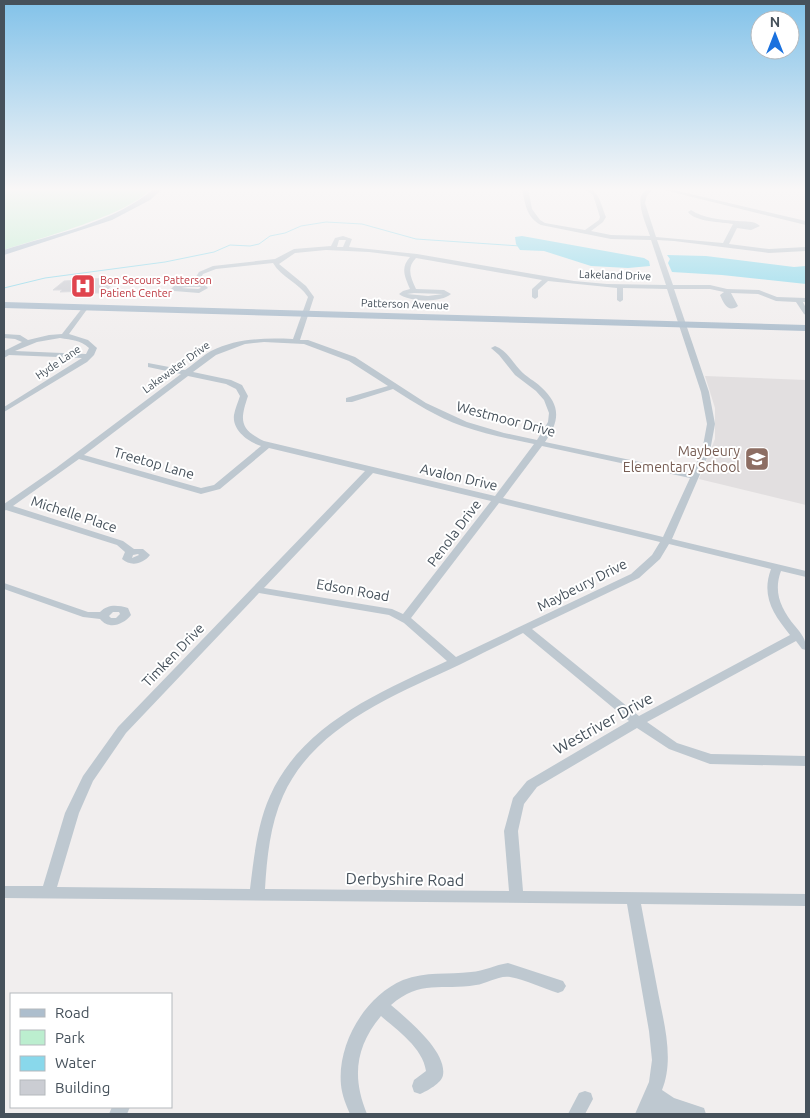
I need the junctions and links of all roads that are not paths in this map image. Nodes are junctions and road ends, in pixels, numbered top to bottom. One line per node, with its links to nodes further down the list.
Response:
1 (42, 240): 11 (main road)
2 (336, 240): 8 (street)
3 (349, 240): 9 (street)
4 (654, 240): 17 (street, Maybeury Drive)
5 (673, 240): 7 (street)
6 (728, 240): 7 (street)
7 (725, 246): 10 (street)
8 (333, 248): 9 (street, Lakeland Drive); 13 (street, Lakeland Drive)
9 (346, 248): 12 (street, Lakeland Drive)
10 (806, 249)
11 (4, 253)
12 (414, 256): 14 (street, Lakeland Drive); 18 (street)
13 (277, 261): 15 (street); 27 (street)
14 (547, 278): 16 (street, Lakeland Drive); 19 (street)
15 (194, 285)
16 (620, 285): 17 (street, Lakeland Drive); 20 (street)
17 (669, 286): 21 (street, Lakeland Drive); 28 (street, Maybeury Drive)
18 (414, 291): 18 (street)
19 (535, 297)
20 (620, 300)
21 (798, 300): 22 (street, Lakeland Drive); 26 (street)
22 (806, 300)
23 (4, 306): 25 (main road, Patterson Avenue)
24 (4, 310): 25 (main road, Patterson Avenue)
25 (83, 310): 27 (main road, Patterson Avenue); 32 (street)
26 (805, 310)
27 (306, 316): 28 (main road, Patterson Avenue); 34 (street)
28 (682, 326): 29 (main road, Patterson Avenue); 30 (main road, Patterson Avenue); 47 (street, Maybeury Drive)
29 (806, 328)
30 (806, 332)
31 (4, 336): 33 (street)
32 (63, 337): 33 (street); 37 (street, Hyde Lane)
33 (25, 341): 36 (street)
34 (296, 341): 39 (street, Lakewater Drive); 40 (street, Westmoor Drive)
35 (495, 348): 43 (street, Penola Drive)
36 (5, 355): 37 (street)
37 (88, 356): 42 (street, Hyde Lane)
38 (151, 365): 39 (street, Avalon Drive)
39 (186, 373): 44 (street, Avalon Drive); 45 (street, Lakewater Drive)
40 (395, 386): 41 (street); 43 (street, Westmoor Drive)
41 (350, 400)
42 (4, 410)
43 (539, 442): 47 (street, Westmoor Drive); 48 (street, Penola Drive)
44 (267, 444): 45 (street, Treetop Lane); 46 (street, Avalon Drive)
45 (78, 456): 49 (street, Lakewater Drive)
46 (371, 470): 48 (street, Avalon Drive); 55 (street, Timken Drive)
47 (695, 476): 50 (street, Maybeury Drive)
48 (496, 500): 50 (street, Avalon Drive); 57 (street, Penola Drive)
49 (5, 507): 51 (street, Michelle Place)
50 (665, 540): 52 (street, Avalon Drive); 58 (street, Maybeury Drive)
51 (132, 552)
52 (777, 567): 53 (street, Avalon Drive); 59 (street)
53 (806, 574)
54 (4, 586): 56 (street)
55 (258, 590): 57 (street, Edson Road); 65 (street, Timken Drive)
56 (103, 616)
57 (405, 618): 61 (street, Edson Road)
58 (525, 630): 61 (street, Maybeury Drive); 62 (street)
59 (797, 636): 60 (street); 62 (street, Westriver Drive)
60 (806, 646)
61 (455, 662): 66 (street, Maybeury Drive)
62 (638, 723): 63 (street); 67 (street, Westriver Drive)
63 (806, 762)
64 (4, 892): 65 (street, Derbyshire Road)
65 (48, 892): 66 (street, Derbyshire Road)
66 (257, 894): 67 (street, Derbyshire Road)
67 (517, 898): 68 (street, Derbyshire Road)
68 (633, 900): 69 (street, Derbyshire Road); 74 (street)
69 (806, 900)
70 (558, 986): 71 (street)
71 (379, 1005): 72 (street); 75 (street)
72 (420, 1086)
73 (585, 1099): 76 (street)
74 (649, 1103): 77 (street); 78 (street)
75 (358, 1114)
76 (576, 1114)
77 (663, 1114)
78 (698, 1114)

